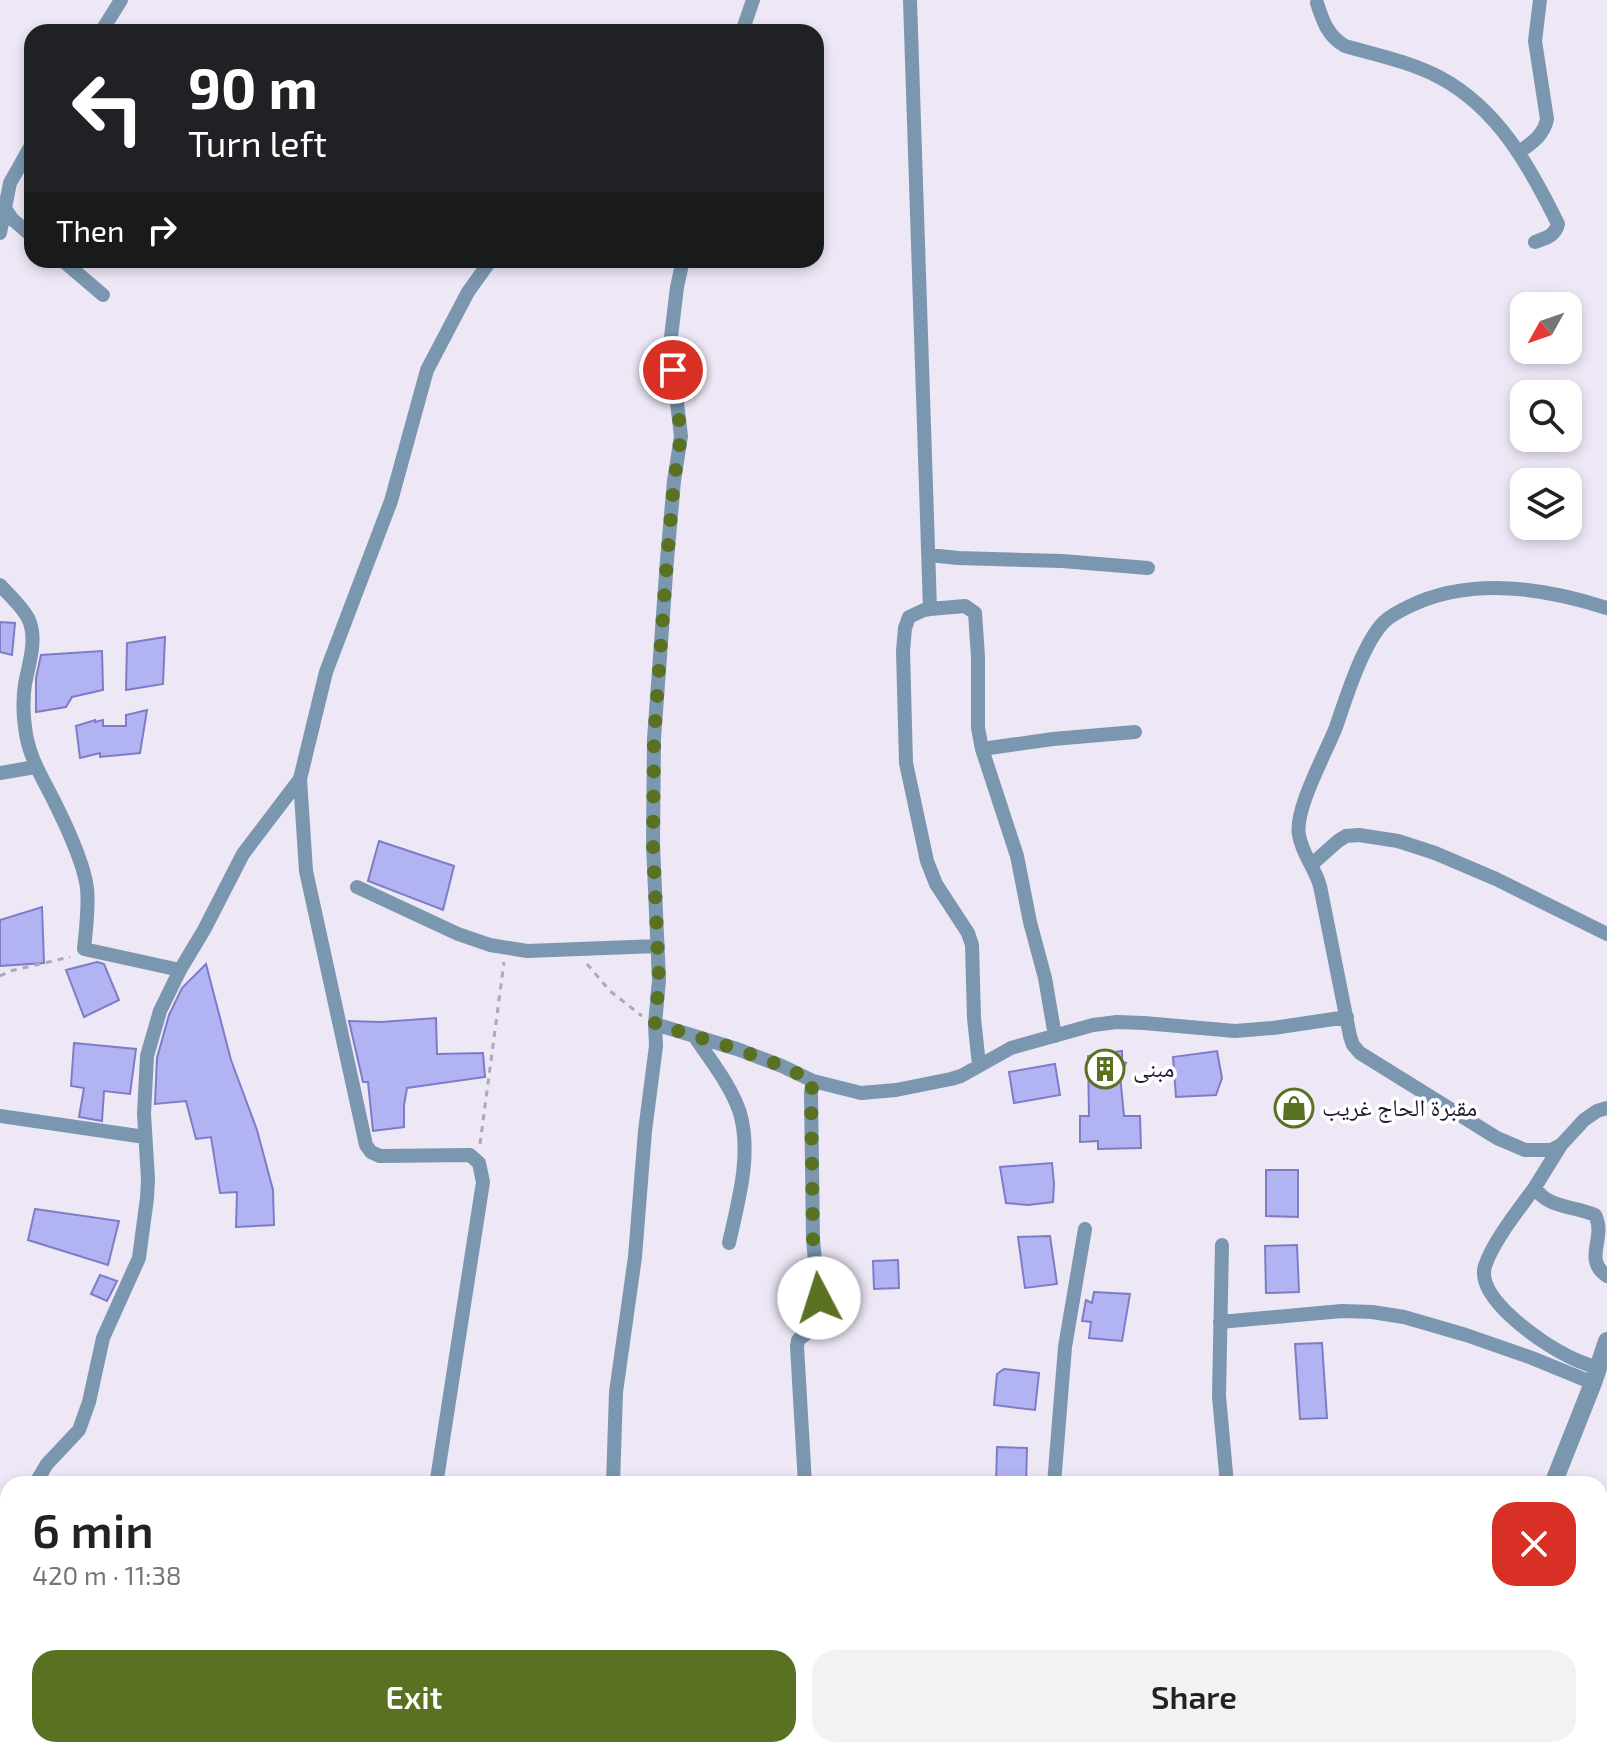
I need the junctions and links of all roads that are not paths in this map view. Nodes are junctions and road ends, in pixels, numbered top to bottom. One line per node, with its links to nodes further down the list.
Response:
1 (121, 0): 6 (street)
2 (753, 0): 7 (street)
3 (910, 0): 18 (street)
4 (1540, 0): 8 (street)
5 (1321, 1): 8 (street)
6 (106, 24)
7 (745, 24)
8 (1519, 152): 13 (street)
9 (24, 158): 10 (street)
10 (4, 207): 11 (street); 12 (street)
11 (24, 229)
12 (0, 233)
13 (1535, 242)
14 (71, 268): 17 (street)
15 (485, 268): 27 (street)
16 (681, 268): 31 (street)
17 (103, 295)
18 (929, 555): 19 (street); 22 (street)
19 (1148, 568)
20 (0, 585): 25 (street)
21 (1607, 608): 28 (street)
22 (930, 609): 24 (street); 37 (street)
23 (1135, 732): 24 (street)
24 (982, 749): 35 (street)
25 (35, 767): 26 (street); 32 (street)
26 (0, 773)
27 (300, 779): 32 (street); 52 (street)
28 (1311, 865): 30 (street); 33 (street)
29 (357, 887): 31 (street)
30 (1607, 934)
31 (658, 946): 34 (street)
32 (180, 970): 41 (street)
33 (1347, 1017): 35 (street); 42 (street)
34 (655, 1024): 36 (street); 53 (street)
35 (1055, 1036): 37 (street)
36 (695, 1037): 38 (street); 45 (street)
37 (979, 1065): 38 (street)
38 (813, 1081): 54 (street)
39 (1607, 1108): 42 (street)
40 (0, 1116): 41 (street)
41 (145, 1137): 51 (street)
42 (1561, 1145): 43 (street)
43 (1535, 1187): 47 (street); 50 (street)
44 (1085, 1229): 55 (street)
45 (729, 1243)
46 (1222, 1245): 48 (street)
47 (1607, 1276)
48 (1220, 1322): 50 (street); 56 (street)
49 (1607, 1341): 50 (street)
50 (1595, 1376): 57 (street)
51 (40, 1476)
52 (437, 1476)
53 (613, 1476)
54 (805, 1476)
55 (1055, 1476)
56 (1226, 1476)
57 (1556, 1476)

